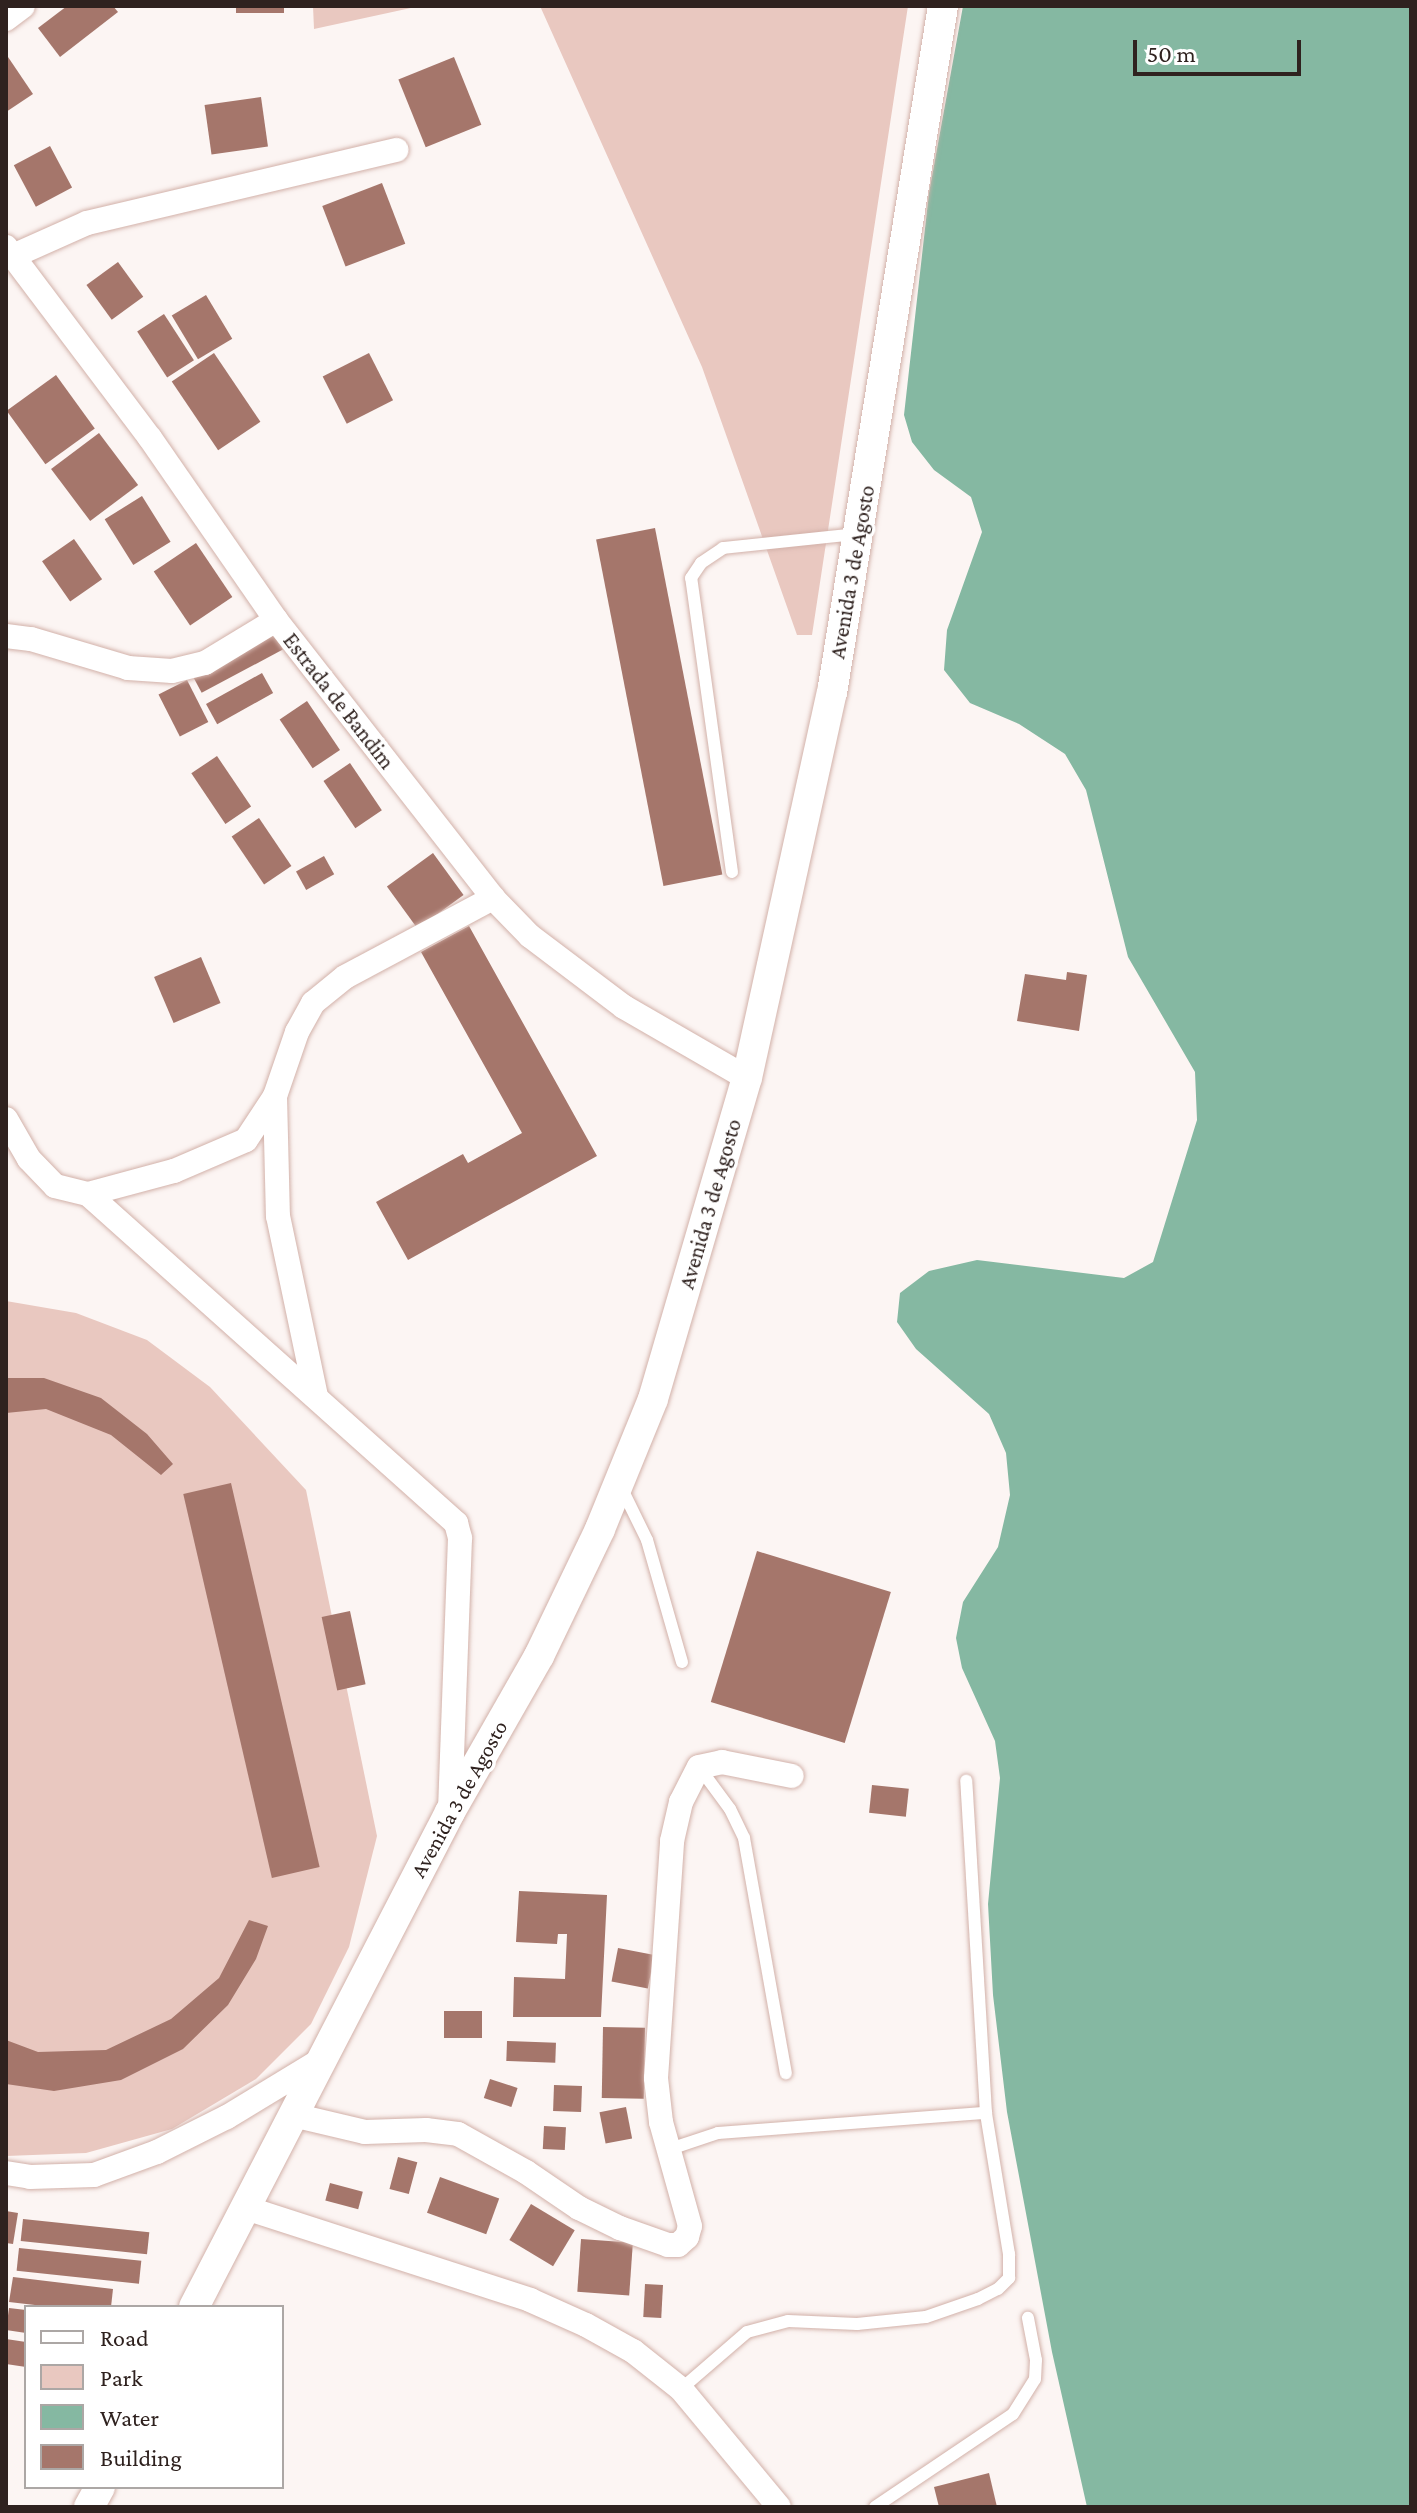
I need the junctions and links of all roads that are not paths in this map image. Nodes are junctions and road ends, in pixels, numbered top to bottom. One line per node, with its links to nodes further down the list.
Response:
1 (23, 6): 3 (street)
2 (943, 6): 6 (street, Avenida 3 de Agosto)
3 (6, 19)
4 (397, 150): 5 (street)
5 (10, 252): 7 (street, Estrada de Bandim)
6 (859, 533): 9 (lane); 11 (street, Avenida 3 de Agosto)
7 (276, 620): 8 (street); 10 (street, Estrada de Bandim)
8 (6, 636)
9 (732, 872)
10 (493, 898): 11 (street, Estrada de Bandim); 12 (street)
11 (747, 1078): 16 (street, Avenida 3 de Agosto)
12 (275, 1096): 14 (street); 15 (street)
13 (6, 1119): 14 (street)
14 (88, 1194): 15 (street)
15 (316, 1397): 21 (street)
16 (619, 1484): 17 (lane); 21 (street, Avenida 3 de Agosto)
17 (682, 1662)
18 (699, 1767): 19 (street); 23 (lane); 26 (street)
19 (792, 1776)
20 (966, 1781): 24 (lane)
21 (450, 1812): 22 (street, Avenida 3 de Agosto)
22 (319, 2061): 25 (street, Avenida 3 de Agosto); 27 (street)
23 (786, 2073)
24 (986, 2113): 26 (lane); 31 (lane)
25 (293, 2115): 26 (street); 28 (street, Avenida 3 de Agosto)
26 (670, 2149)
27 (6, 2173)
28 (246, 2208): 29 (street, Avenida 3 de Agosto); 31 (street)
29 (195, 2305)
30 (1028, 2318): 35 (lane)
31 (681, 2389): 34 (street)
32 (99, 2489): 33 (street)
33 (89, 2507)
34 (779, 2507)
35 (875, 2507)

